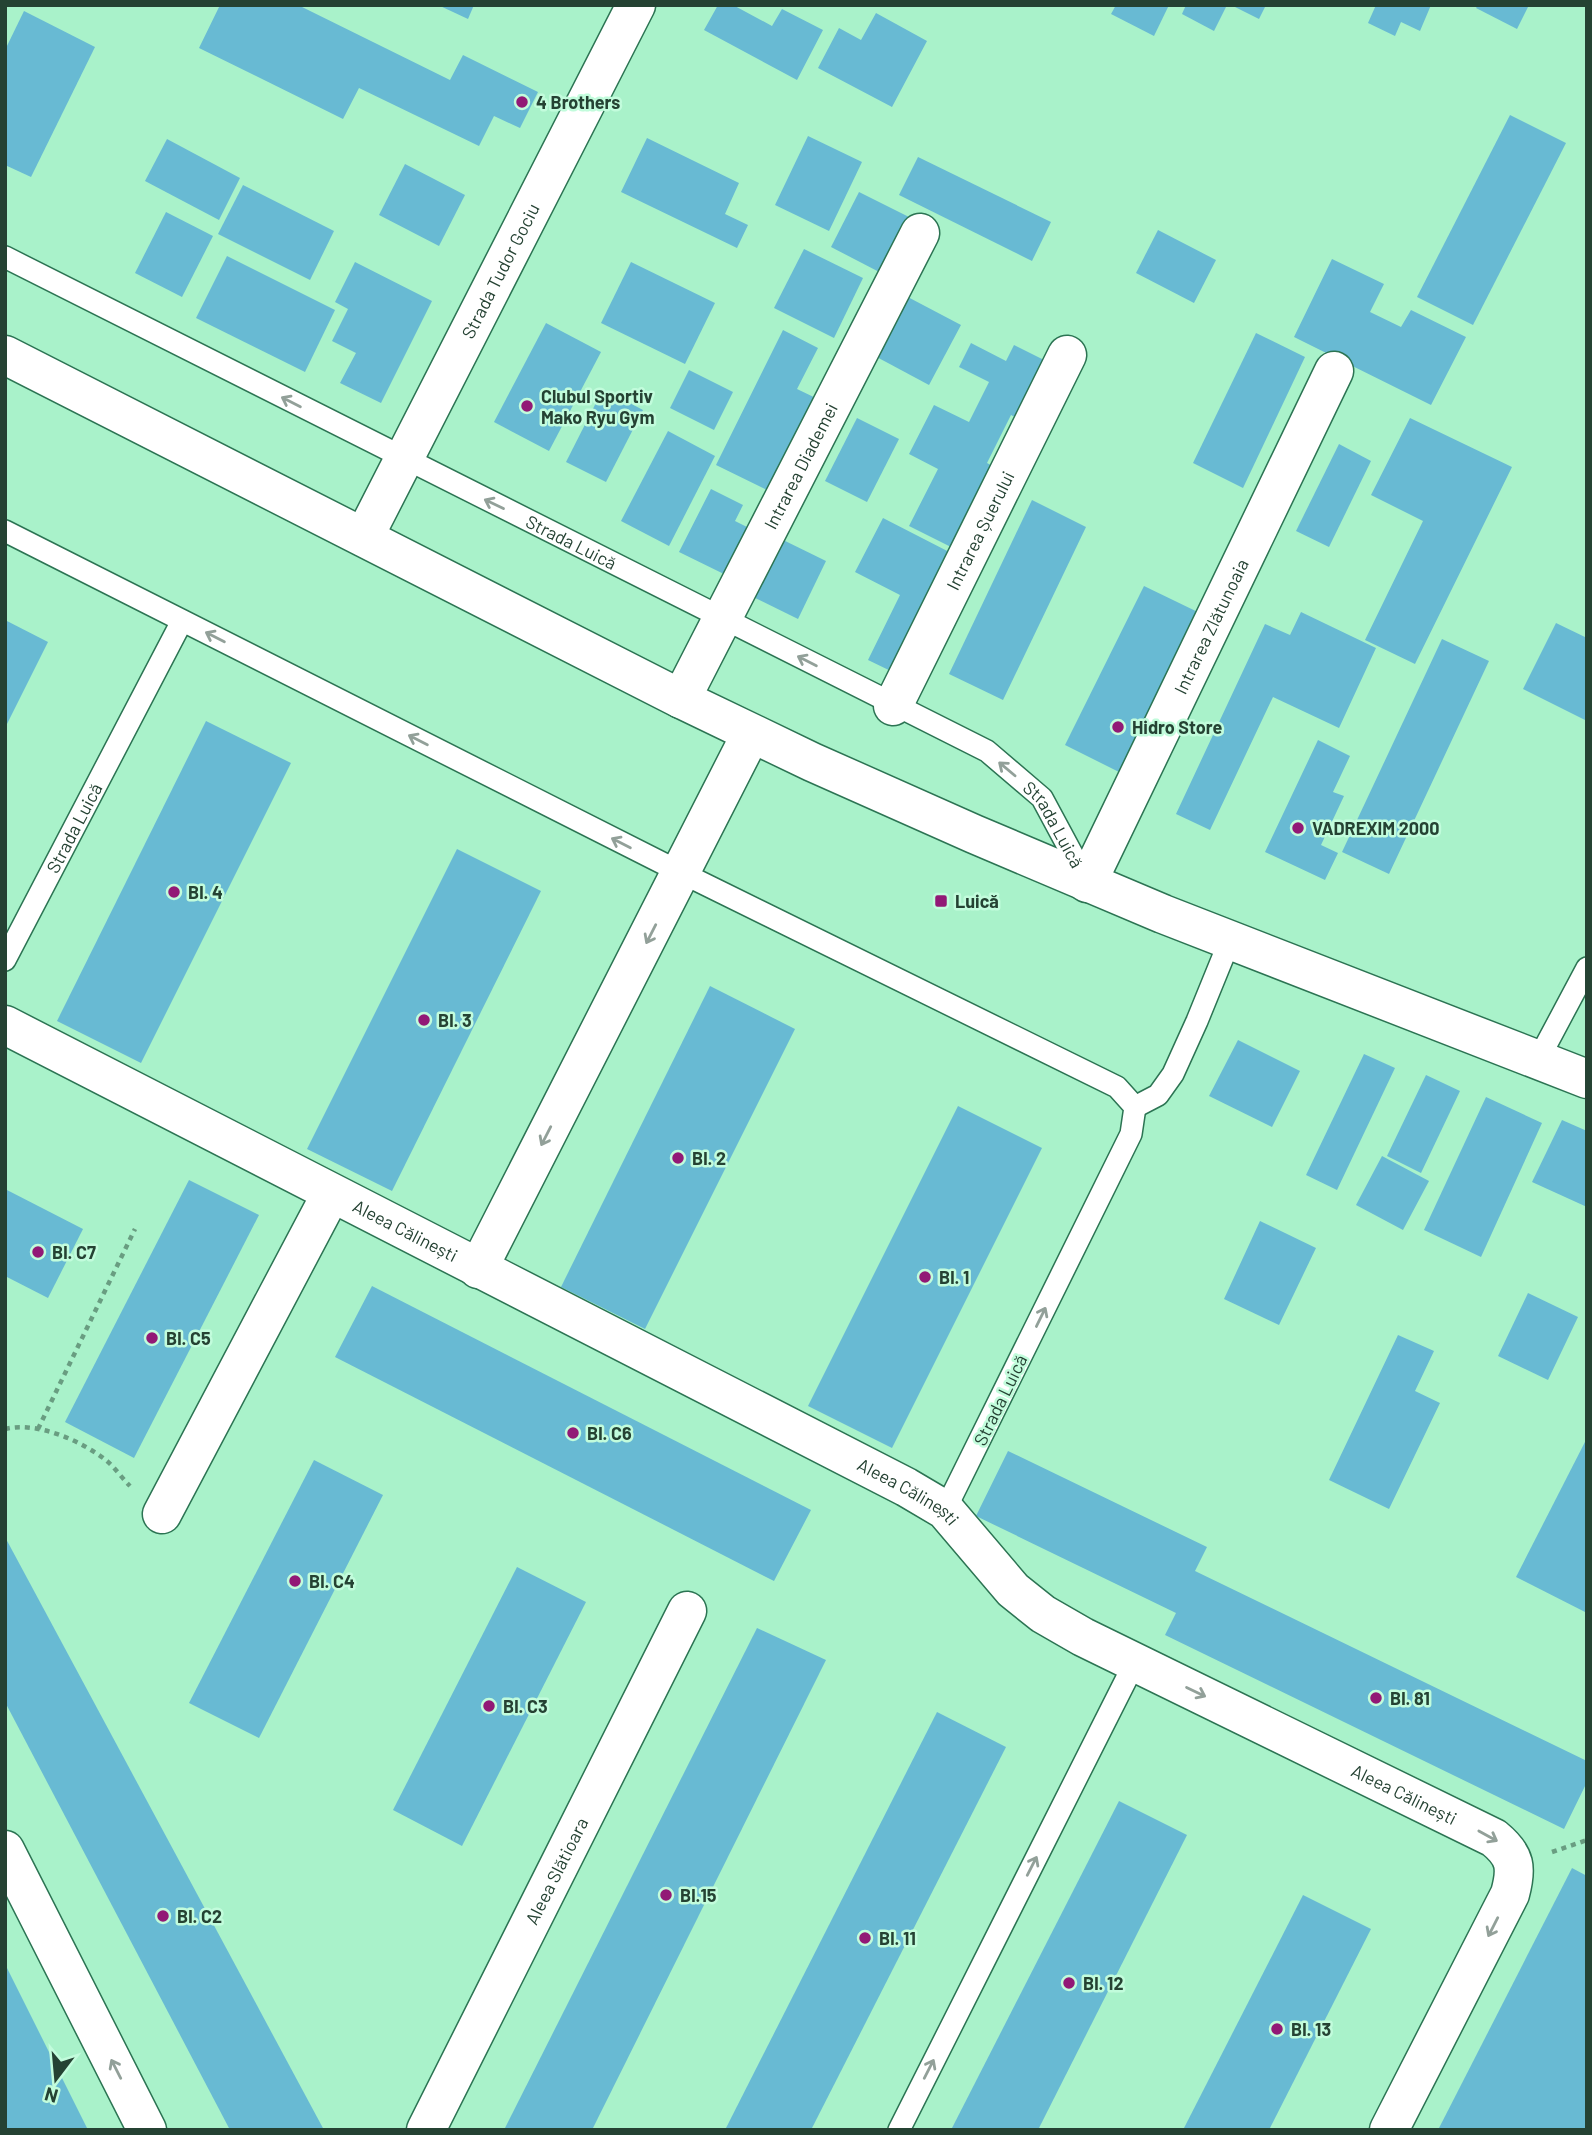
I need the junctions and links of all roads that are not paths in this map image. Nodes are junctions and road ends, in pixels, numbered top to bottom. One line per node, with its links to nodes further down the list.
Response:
1 (636, 5): 7 (street, Strada Tudor Gociu)
2 (920, 233): 10 (street, Intrarea Diademei)
3 (5, 257): 7 (lane, Strada Luică, one-way to 3)
4 (5, 355): 9 (street, Strada Luică)
5 (1067, 355): 13 (street, Intrarea Șuerului)
6 (1334, 371): 16 (street, Intrarea Zlătunoaia)
7 (404, 459): 9 (street, Strada Tudor Gociu); 10 (lane, Strada Luică, one-way to 7)
8 (5, 531): 11 (lane)
9 (364, 537): 12 (street, Strada Luică)
10 (723, 617): 12 (street, Intrarea Diademei); 13 (lane, Strada Luică, one-way to 10)
11 (182, 621): 15 (lane, one-way to 11); 18 (lane, Strada Luică)
12 (681, 699): 14 (street, Strada Luică)
13 (893, 706): 16 (lane, Strada Luică, one-way to 13)
14 (751, 734): 15 (street); 16 (street, Strada Luică)
15 (682, 873): 23 (lane); 25 (street, one-way to 25)
16 (1087, 883): 17 (street, Strada Luică)
17 (1230, 940): 21 (street, Strada Luică); 23 (lane)
18 (5, 960)
19 (1587, 968): 21 (lane)
20 (5, 1025): 24 (street, Aleea Călinești)
21 (1538, 1060): 22 (street, Strada Luică)
22 (1587, 1079)
23 (1135, 1107): 26 (lane, Strada Luică, one-way to 23)
24 (331, 1194): 25 (street, Aleea Călinești); 27 (street)
25 (478, 1269): 26 (street, Aleea Călinești)
26 (945, 1510): 29 (street, Aleea Călinești)
27 (162, 1514)
28 (687, 1611): 32 (street, Aleea Slătioara)
29 (1135, 1662): 33 (lane, one-way to 29); 34 (street, Aleea Călinești, one-way to 34)
30 (5, 1850): 31 (street, one-way to 30)
31 (147, 2130)
32 (426, 2130)
33 (899, 2130)
34 (1389, 2130)

